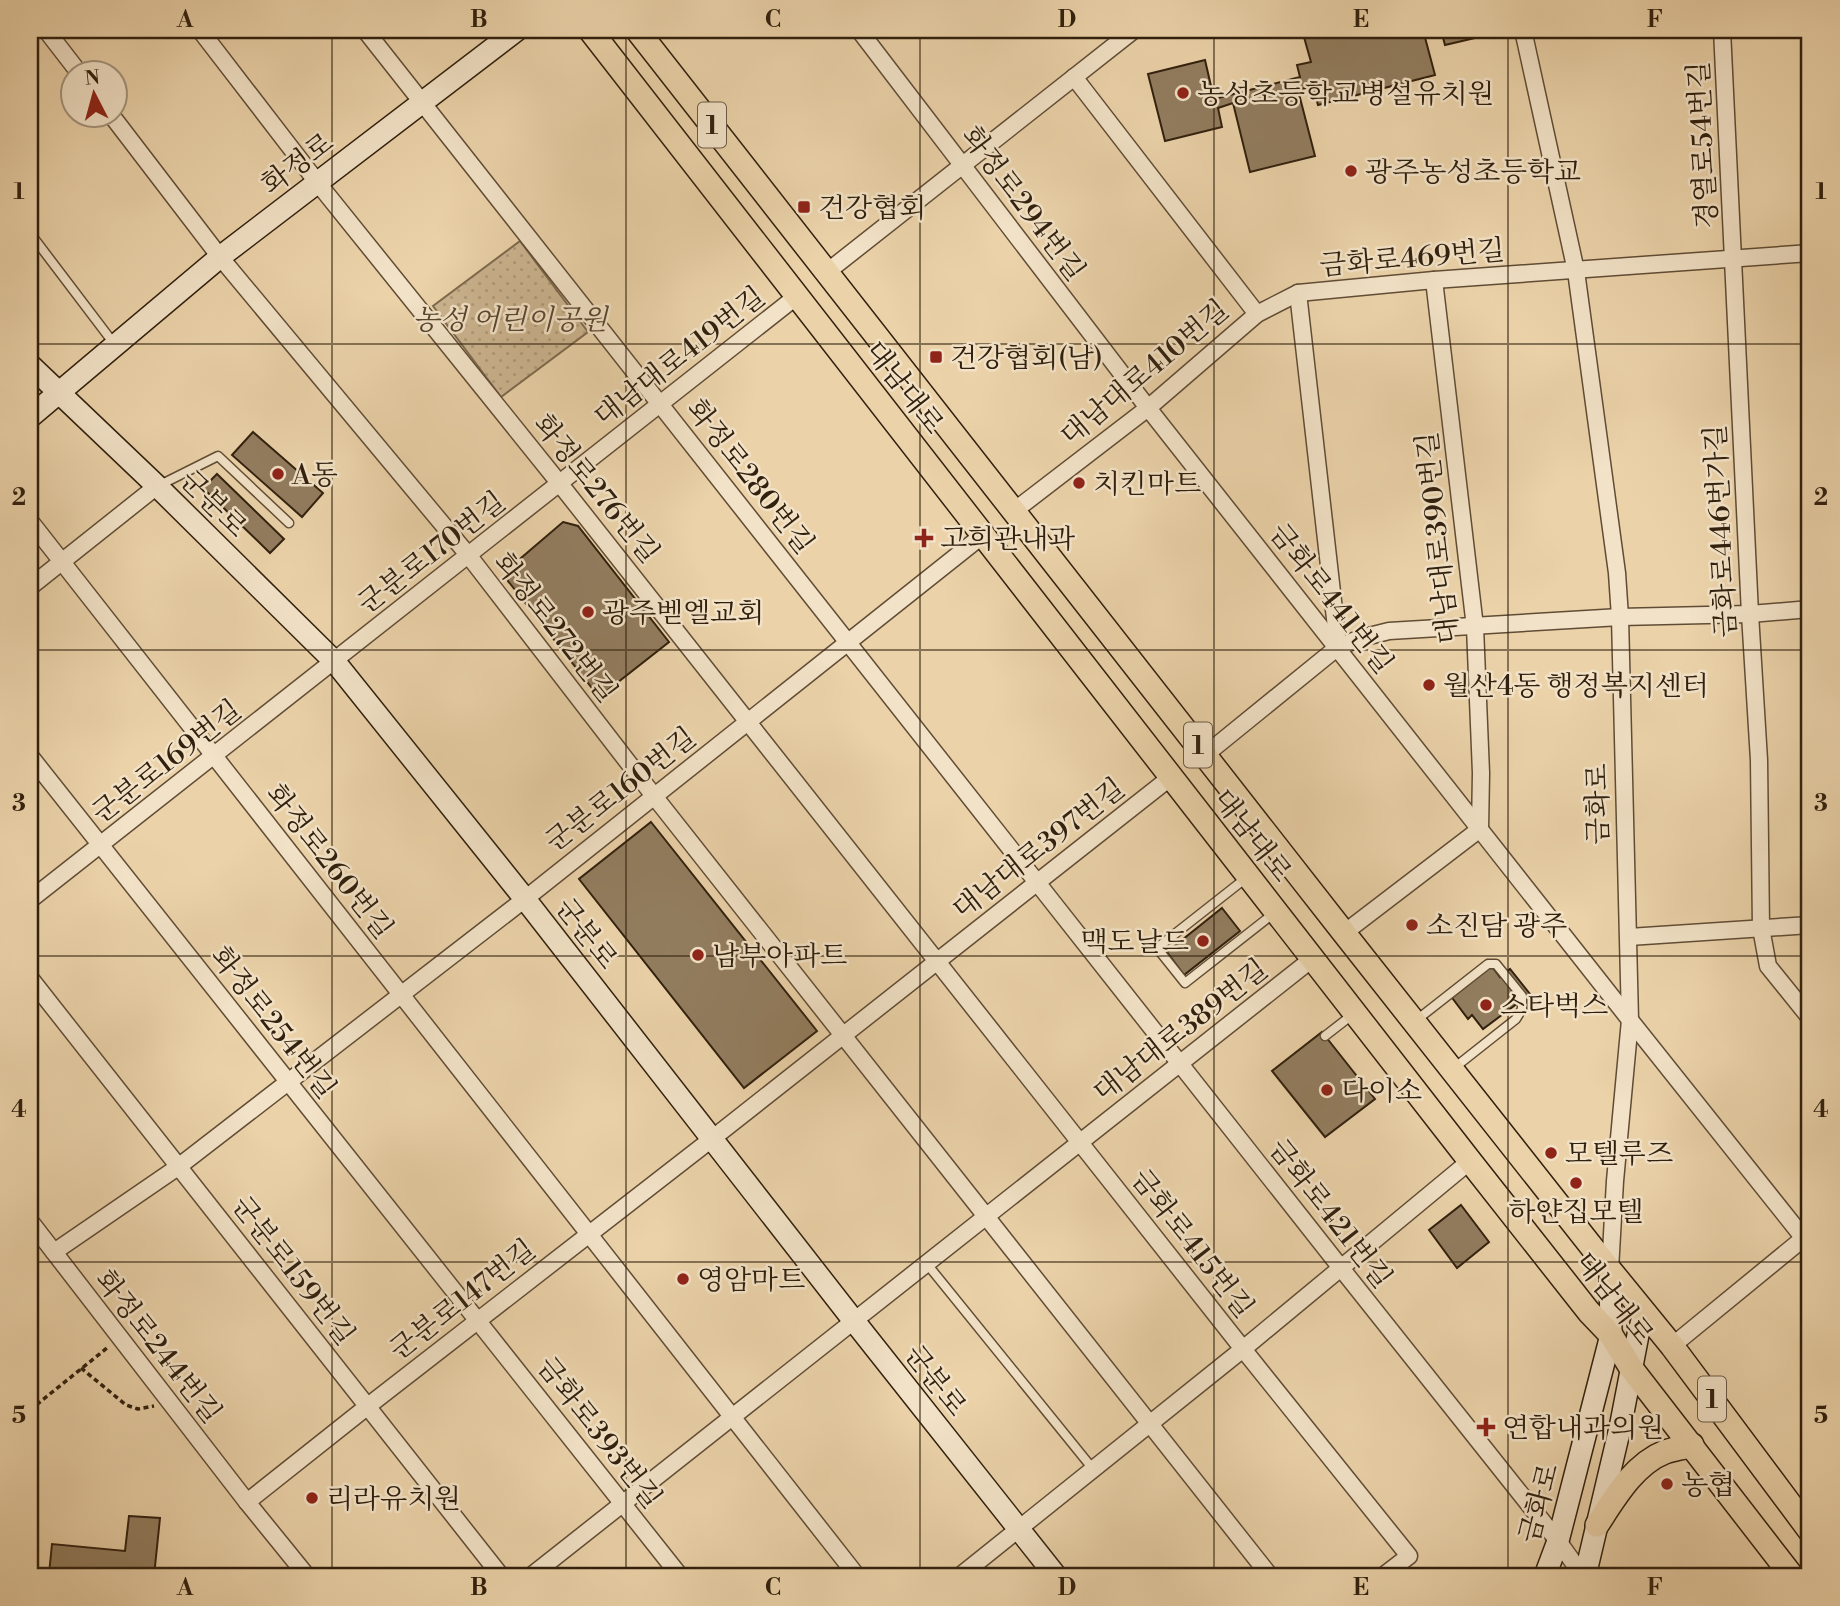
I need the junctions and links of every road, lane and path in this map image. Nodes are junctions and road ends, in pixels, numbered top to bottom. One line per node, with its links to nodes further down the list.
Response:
1 (46, 30): 11 (street)
2 (200, 30): 16 (street, 화정로276번길)
3 (365, 30): 13 (street, 화정로280번길)
4 (517, 30): 13 (street, 화정로)
5 (590, 30): 25 (main road, 대남대로 / 1)
6 (637, 30): 22 (main road, 대남대로 / 1)
7 (859, 30): 15 (street, 화정로294번길)
8 (1134, 30): 12 (street)
9 (1523, 30): 21 (street, 금화로)
10 (1722, 30): 20 (street, 경열로54번길)
11 (69, 60)
12 (1074, 77): 15 (street); 26 (street, 대남대로410번길)
13 (423, 103): 16 (street, 화정로); 30 (street, 화정로280번길)
14 (123, 130): 19 (street, 화정로272번길)
15 (962, 166): 22 (street); 31 (street, 화정로294번길)
16 (317, 183): 19 (street, 화정로); 33 (street, 화정로276번길)
17 (30, 233): 27 (lane)
18 (1810, 253): 20 (street, 금화로469번길)
19 (220, 257): 27 (street, 화정로); 39 (street, 화정로272번길)
20 (1733, 258): 21 (street, 금화로469번길); 43 (street, 금화로446번가길)
21 (1576, 271): 23 (street, 금화로469번길); 44 (street, 금화로)
22 (827, 272): 35 (main road, 대남대로 / 1)
23 (1434, 280): 24 (street, 금화로469번길); 45 (street, 대남대로390번길)
24 (1298, 293): 26 (street, 금화로469번길); 47 (street)
25 (797, 296): 30 (street, 대남대로419번길); 38 (main road, 대남대로 / 1)
26 (1257, 314): 31 (street, 대남대로410번길)
27 (115, 345): 29 (street, 화정로)
28 (30, 365): 29 (street, 군분로)
29 (59, 394): 32 (street, 화정로); 34 (street, 군분로)
30 (661, 404): 33 (street, 대남대로419번길); 46 (street, 화정로280번길)
31 (1148, 408): 35 (street, 대남대로410번길); 47 (street, 금화로441번길)
32 (30, 417)
33 (560, 484): 39 (street, 군분로170번길); 49 (street, 화정로276번길)
34 (158, 486): 37 (lane); 40 (street); 48 (street, 군분로)
35 (1014, 511): 50 (main road, 대남대로 / 1)
36 (30, 521): 40 (street, 화정로260번길)
37 (289, 523)
38 (983, 535): 46 (street, 군분로160번길); 53 (main road, 대남대로 / 1)
39 (468, 556): 48 (street, 군분로170번길); 54 (street, 화정로272번길)
40 (62, 562): 41 (street); 52 (street, 화정로260번길)
41 (30, 587)
42 (1810, 609): 43 (street)
43 (1750, 614): 44 (street); 63 (street, 금화로446번가길)
44 (1620, 617): 45 (street); 65 (street, 금화로)
45 (1475, 627): 47 (street); 55 (street, 대남대로390번길)
46 (848, 642): 49 (street, 군분로160번길); 58 (street, 화정로280번길)
47 (1338, 647): 50 (street); 55 (street, 금화로441번길)
48 (335, 662): 52 (street, 군분로169번길); 59 (street, 군분로)
49 (748, 721): 54 (street, 군분로160번길); 67 (street, 화정로276번길)
50 (1205, 755): 64 (main road, 대남대로 / 1)
51 (30, 756): 56 (street, 화정로254번길)
52 (215, 756): 56 (street, 군분로169번길); 69 (street, 화정로260번길)
53 (1171, 777): 57 (main road, 대남대로 / 1); 58 (street, 대남대로397번길)
54 (654, 796): 59 (street, 군분로160번길); 74 (street, 화정로272번길)
55 (1480, 829): 64 (street); 72 (street, 금화로441번길)
56 (101, 845): 60 (street, 군분로169번길); 78 (street, 화정로254번길)
57 (1248, 877): 61 (main road, 대남대로 / 1); 61 (lane)
58 (1037, 882): 67 (street, 대남대로397번길); 76 (street, 금화로421번길)
59 (524, 899): 69 (street); 79 (street, 군분로)
60 (30, 900)
61 (1276, 912): 66 (main road, 대남대로 / 1)
62 (1810, 925): 63 (street)
63 (1761, 928): 65 (street); 71 (street, 금화로446번가길)
64 (1344, 933): 73 (main road, 대남대로 / 1)
65 (1629, 937): 72 (street, 금화로)
66 (1312, 959): 70 (main road, 대남대로 / 1); 76 (street, 대남대로389번길)
67 (937, 961): 74 (street, 대남대로397번길); 80 (street, 금화로415번길)
68 (30, 978): 82 (street)
69 (401, 994): 78 (street); 85 (street, 화정로260번길)
70 (1355, 1014): 75 (lane); 81 (main road, 대남대로 / 1)
71 (1810, 1018)
72 (1630, 1020): 86 (street, 금화로441번길); 90 (street, 금화로)
73 (1414, 1022): 77 (main road, 대남대로 / 1); 77 (lane)
74 (842, 1036): 79 (street, 군분로147번길); 83 (street, 화정로272번길)
75 (1325, 1036)
76 (1180, 1064): 80 (street, 대남대로389번길); 89 (street, 금화로421번길)
77 (1452, 1069): 90 (main road, 대남대로 / 1)
78 (288, 1081): 82 (street); 92 (street, 화정로254번길)
79 (713, 1138): 85 (street, 군분로147번길); 93 (street, 군분로)
80 (1080, 1143): 83 (street, 대남대로389번길); 97 (street, 금화로415번길)
81 (1470, 1161): 89 (street); 94 (main road, 대남대로 / 1)
82 (178, 1167): 87 (street); 101 (street, 군분로159번길)
83 (986, 1217): 88 (street, 대남대로389번길); 104 (street, 화정로272번길)
84 (30, 1221): 87 (street, 화정로244번길)
85 (589, 1234): 92 (street, 군분로147번길); 103 (street)
86 (1808, 1239): 96 (street)
87 (54, 1252): 95 (street, 화정로244번길)
88 (927, 1264): 93 (street, 대남대로389번길); 106 (lane)
89 (1341, 1268): 97 (street); 112 (street, 금화로421번길)
90 (1610, 1270): 91 (main road, 대남대로 / 1); 94 (street, 금화로)
91 (1644, 1313): 96 (main road, 대남대로 / 1); 99 (street)
92 (478, 1320): 101 (street, 군분로147번길); 108 (street, 금화로393번길)
93 (854, 1321): 103 (street, 대남대로389번길); 110 (street, 군분로)
94 (1611, 1335): 99 (main road, 대남대로 / 1); 112 (street, 금화로)
95 (119, 1338): 98 (path); 100 (street, 화정로244번길)
96 (1672, 1346): 111 (main road, 대남대로 / 1)
97 (1243, 1349): 104 (street); 121 (street, 금화로415번길)
98 (81, 1368): 100 (path); 102 (path)
99 (1631, 1368): 105 (main road, 대남대로 / 1); 109 (street)
100 (169, 1402): 107 (street, 화정로244번길)
101 (368, 1406): 107 (street, 군분로147번길); 114 (street)
102 (30, 1410)
103 (733, 1417): 108 (street, 대남대로389번길); 117 (street)
104 (1149, 1423): 106 (street); 120 (street, 화정로272번길)
105 (1692, 1445): 109 (main road); 124 (main road, 대남대로 / 1)
106 (1093, 1469): 110 (street)
107 (247, 1502): 113 (street, 화정로244번길)
108 (623, 1504): 115 (street, 대남대로389번길); 116 (street, 금화로393번길)
109 (1597, 1525): 123 (street)
110 (1018, 1530): 118 (street); 119 (street, 군분로)
111 (1810, 1531)
112 (1558, 1541): 122 (street, 금화로); 123 (street, 금화로421번길)
113 (307, 1576)
114 (501, 1576)
115 (531, 1576)
116 (680, 1576)
117 (857, 1576)
118 (960, 1576)
119 (1056, 1576)
120 (1270, 1576)
121 (1383, 1576)
122 (1545, 1576)
123 (1584, 1576)
124 (1792, 1576)

